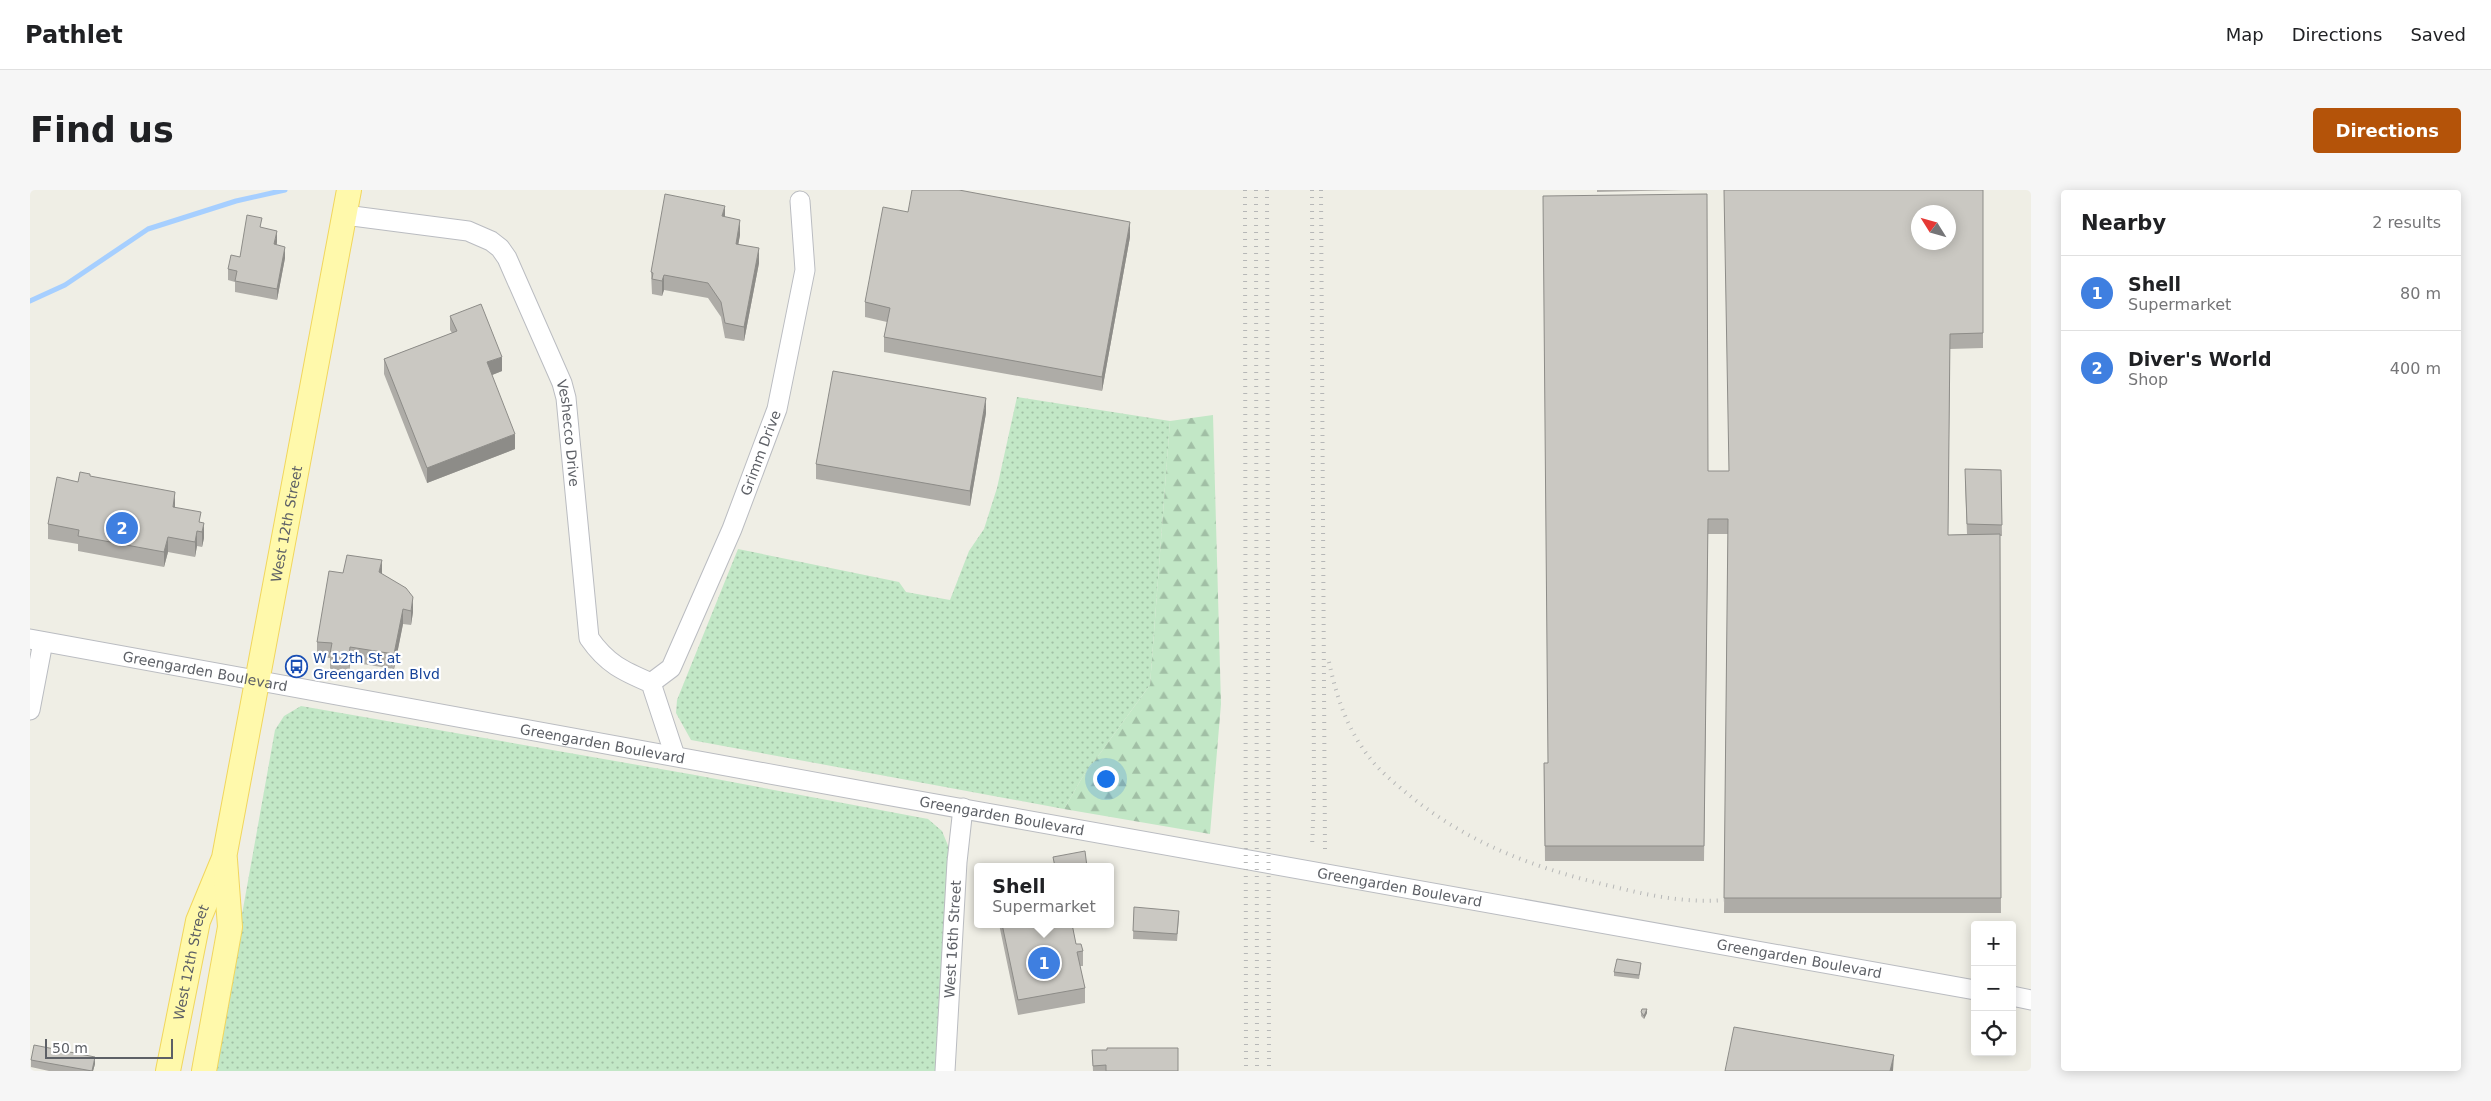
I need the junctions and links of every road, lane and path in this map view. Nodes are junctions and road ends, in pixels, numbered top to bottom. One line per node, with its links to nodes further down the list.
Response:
1 (349, 190): 3 (main road, West 12th Street)
2 (800, 202): 6 (street, Grimm Drive)
3 (344, 215): 5 (main road, West 12th Street); 6 (street, Veshecco Drive)
4 (36, 640): 5 (street, Greengarden Boulevard); 7 (street)
5 (257, 681): 8 (street, Greengarden Boulevard); 10 (main road, West 12th Street)
6 (651, 684): 8 (street)
7 (30, 710)
8 (675, 756): 9 (street, Greengarden Boulevard)
9 (963, 808): 11 (street, Greengarden Boulevard); 16 (street, West 16th Street)
10 (224, 858): 14 (main road, West 12th Street); 15 (main road, West 12th Street)
11 (1971, 989)
12 (2016, 997): 13 (street)
13 (2031, 1000)
14 (168, 1071)
15 (204, 1071)
16 (946, 1071)

